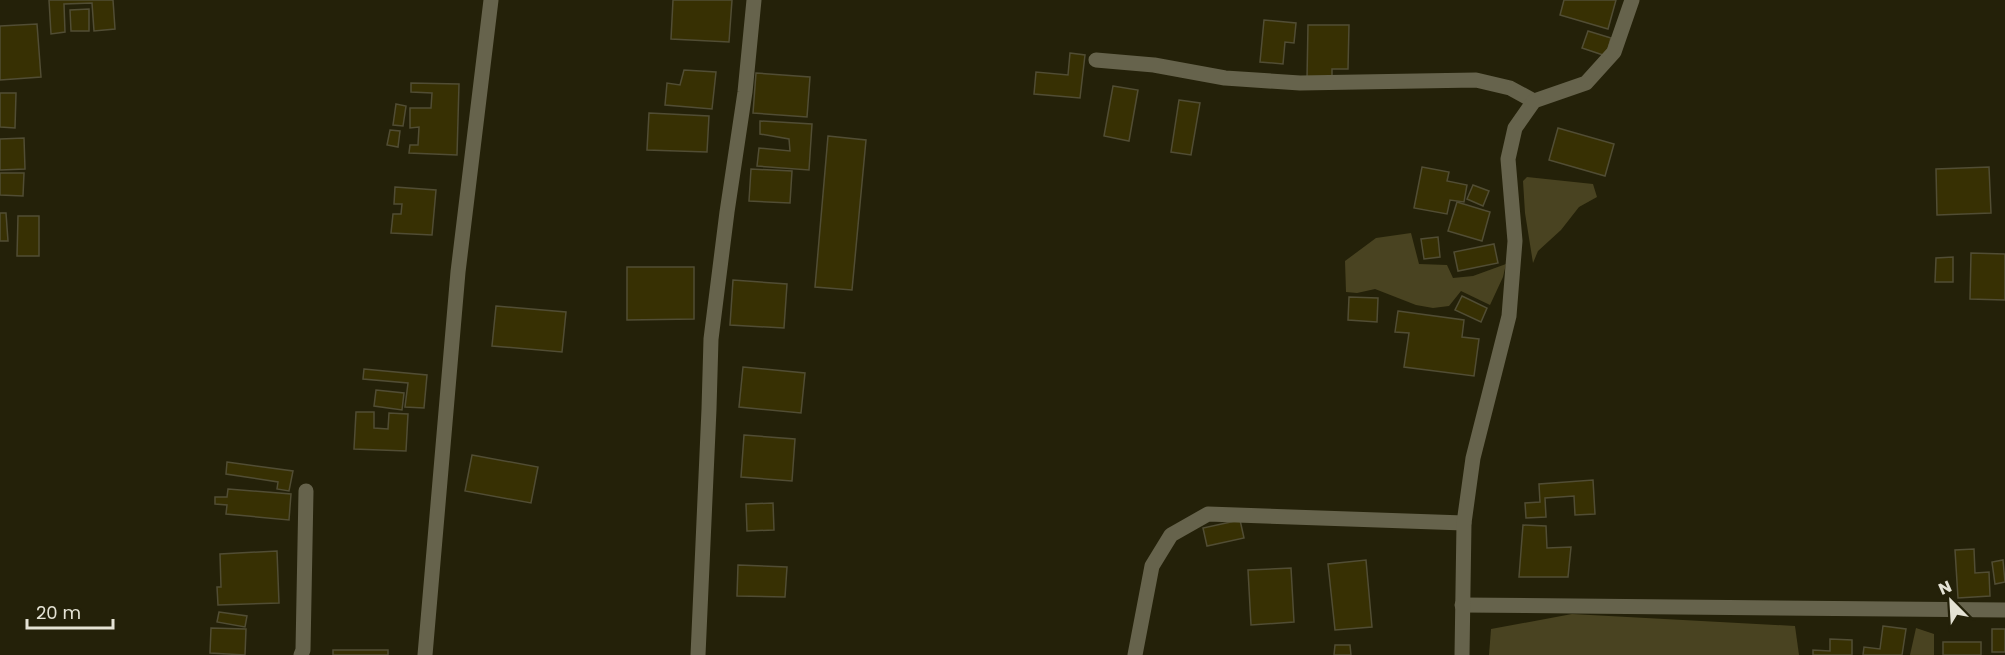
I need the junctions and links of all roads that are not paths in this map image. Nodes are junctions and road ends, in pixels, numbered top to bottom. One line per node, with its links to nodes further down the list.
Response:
1 (491, 0): 11 (street)
2 (754, 0): 12 (street)
3 (1632, 0): 5 (street)
4 (1096, 60): 5 (street)
5 (1534, 101): 7 (street)
6 (306, 491): 10 (street)
7 (1464, 524): 8 (street); 13 (street)
8 (1462, 605): 9 (street); 14 (street)
9 (2005, 610)
10 (301, 655)
11 (424, 655)
12 (698, 655)
13 (1135, 655)
14 (1462, 655)

